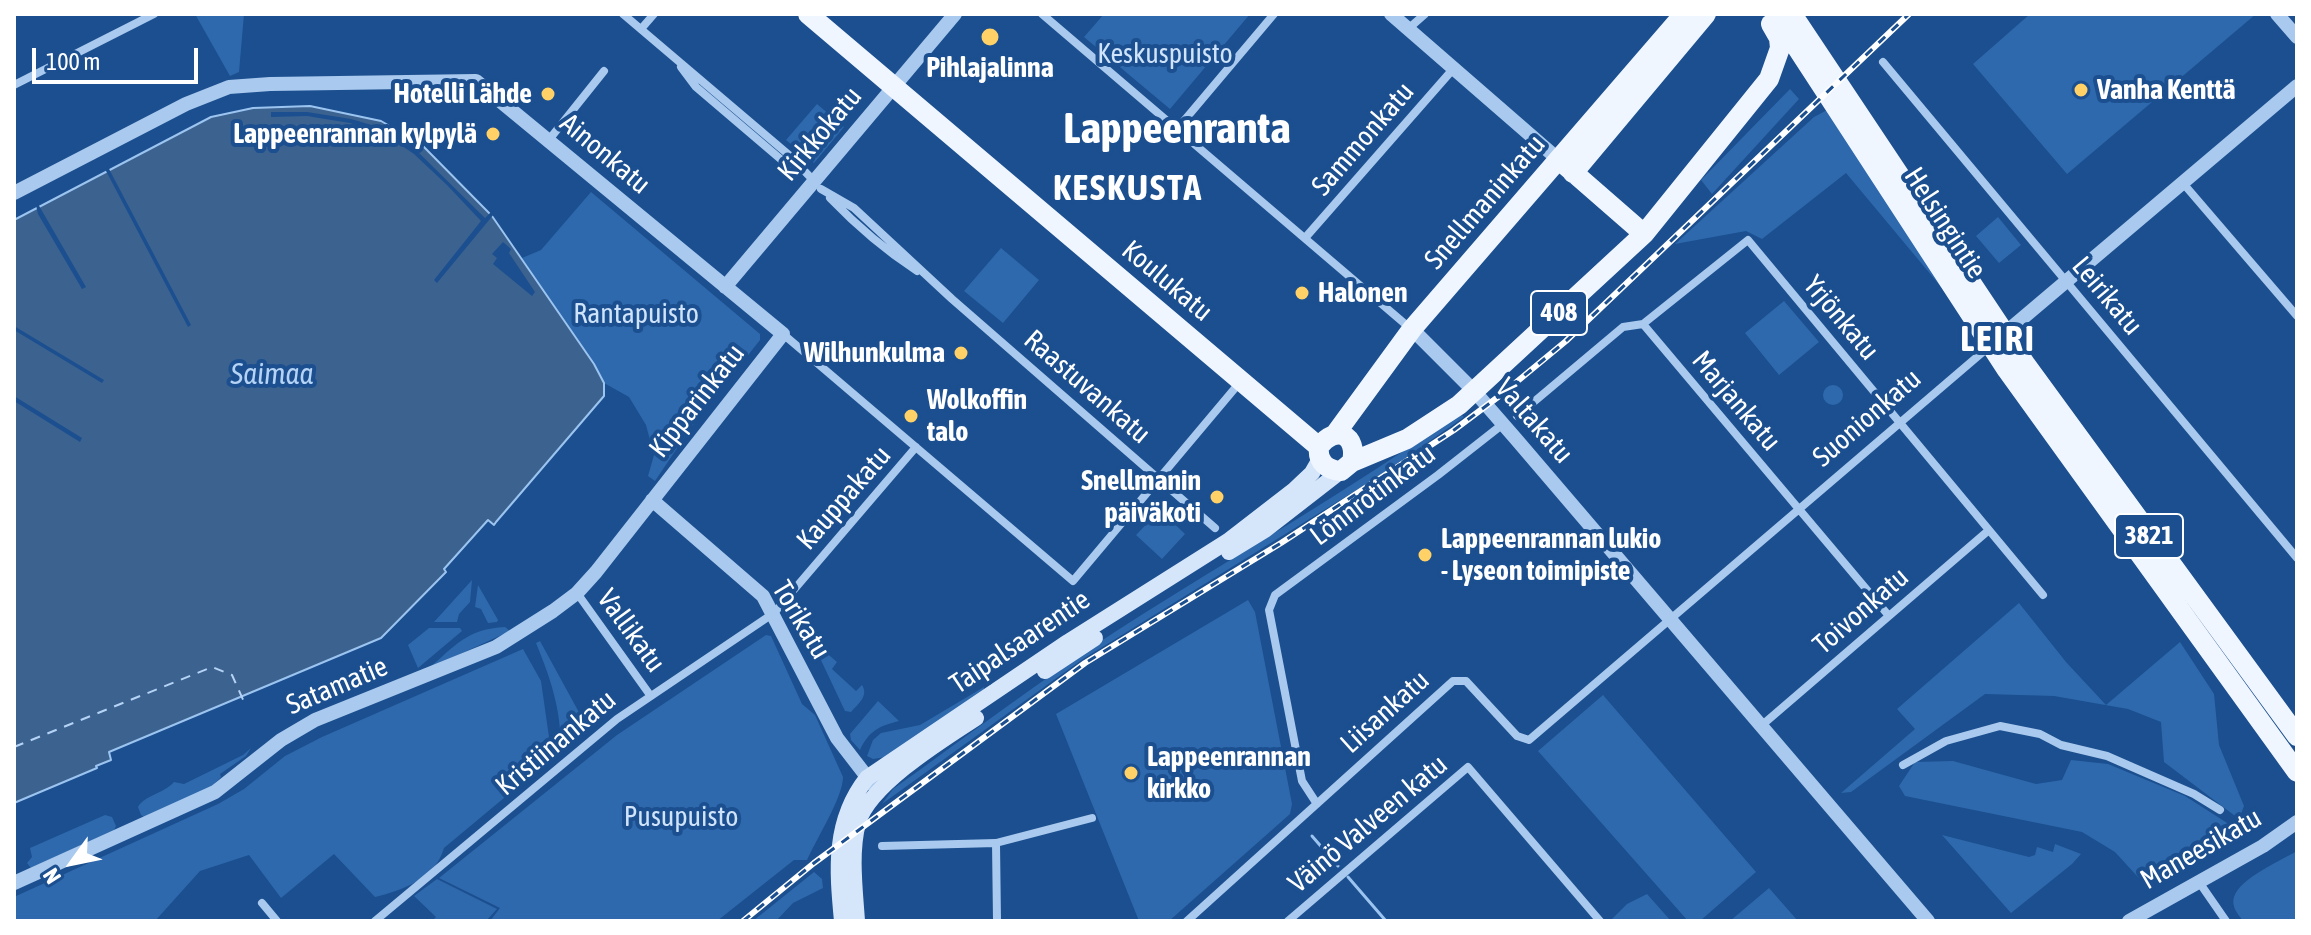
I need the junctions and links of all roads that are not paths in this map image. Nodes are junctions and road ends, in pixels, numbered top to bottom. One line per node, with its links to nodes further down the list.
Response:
1 (154, 14): 24 (street)
2 (623, 14): 16 (street, Raastuvankatu)
3 (654, 14): 16 (street)
4 (808, 14): 25 (main road, Koulukatu)
5 (955, 14): 25 (street, Kirkkokatu)
6 (1042, 14): 27 (street, Valtakatu)
7 (1274, 14): 27 (street)
8 (1391, 14): 17 (street)
9 (1425, 14): 17 (street)
10 (1684, 14): 29 (main road, Snellmaninkatu / 408)
11 (1706, 14): 29 (main road, Snellmaninkatu / 408)
12 (1765, 14): 23 (main road, 408)
13 (1775, 14): 22 (main road, Helsingintie / 3821)
14 (1792, 14): 41 (main road, Helsingintie / 3821)
15 (2277, 14): 18 (street)
16 (641, 29): 30 (street, Raastuvankatu)
17 (1408, 29): 20 (street)
18 (2297, 37)
19 (1883, 62): 35 (street, Leirikatu)
20 (1454, 68): 29 (street); 34 (street, Sammonkatu)
21 (604, 71): 28 (street)
22 (1813, 72): 23 (main road); 41 (main road, Helsingintie / 3821)
23 (1769, 79): 33 (main road, 408)
24 (14, 85)
25 (894, 86): 30 (street, Kirkkokatu); 42 (main road, Koulukatu)
26 (2297, 86): 31 (street, Suonionkatu)
27 (1177, 129): 34 (street, Valtakatu)
28 (548, 141): 32 (street, Ainonkatu); 36 (street, Ainonkatu)
29 (1566, 166): 33 (main road); 39 (main road, Snellmaninkatu / 408)
30 (814, 182): 36 (street, Kirkkokatu); 50 (street, Raastuvankatu)
31 (2182, 182): 35 (street, Suonionkatu); 37 (street)
32 (14, 193)
33 (1644, 234): 43 (main road, Taipalsaarentie / 408)
34 (1305, 238): 39 (street, Valtakatu)
35 (2066, 280): 41 (street, Suonionkatu); 55 (street, Leirikatu)
36 (725, 287): 40 (street, Ainonkatu)
37 (2297, 316)
38 (1643, 324): 44 (street); 45 (street, Yrjönkatu); 52 (street, Marjankatu)
39 (1412, 329): 43 (street, Valtakatu); 47 (main road, Snellmaninkatu / 408)
40 (783, 334): 48 (street, Ainonkatu); 51 (street, Kipparinkatu)
41 (1998, 339): 45 (street, Suonionkatu); 64 (main road, Helsingintie / 3821); 66 (main road, Helsingintie / 3821)
42 (1241, 381): 47 (main road, Koulukatu); 50 (street)
43 (1475, 392): 46 (street, Valtakatu); 49 (main road, Taipalsaarentie / 408)
44 (1517, 416)
45 (1900, 423): 52 (street, Suonionkatu); 54 (street, Yrjönkatu)
46 (1497, 429): 60 (street, Valtakatu); 68 (street, Lönnrotinkatu)
47 (1322, 443): 49 (main road); 49 (main road); 67 (main road, Taipalsaarentie / 408)
48 (916, 447): 50 (street, Ainonkatu); 58 (street, Kauppakatu)
49 (1347, 466): 67 (main road, Taipalsaarentie / 408)
50 (1160, 479): 53 (street, Raastuvankatu)
51 (652, 500): 56 (street, Satamatie); 58 (street, Torikatu)
52 (1799, 510): 59 (street, Marjankatu); 60 (street, Suonionkatu)
53 (1215, 528)
54 (1991, 532): 57 (street, Yrjönkatu); 59 (street, Toivonkatu)
55 (2297, 558)
56 (577, 593): 61 (street, Vallikatu); 75 (street, Satamatie)
57 (2043, 595)
58 (774, 613): 61 (street, Kristiinankatu); 67 (street, Torikatu)
59 (1889, 616): 63 (street, Toivonkatu)
60 (1671, 620): 62 (street, Suonionkatu); 63 (street, Valtakatu)
61 (650, 695): 78 (street, Kristiinankatu)
62 (1506, 725): 68 (street, Liisankatu)
63 (1761, 726): 85 (street, Valtakatu)
64 (2297, 736)
65 (1903, 765): 69 (street)
66 (2297, 772)
67 (873, 784): 79 (main road, Taipalsaarentie / 408); 80 (main road, Taipalsaarentie / 408)
68 (1317, 804): 82 (street, Liisankatu)
69 (2220, 810)
70 (1092, 818): 72 (street)
71 (2297, 822): 74 (street, Maneesikatu)
72 (996, 843): 73 (street); 81 (street)
73 (882, 846)
74 (2199, 882): 86 (street, Maneesikatu); 87 (street)
75 (14, 883)
76 (262, 903): 77 (street)
77 (277, 921)
78 (375, 921)
79 (842, 921)
80 (857, 921)
81 (997, 921)
82 (1187, 921)
83 (1288, 921): 84 (street, Väinö Valveen katu)
84 (1600, 921)
85 (1928, 921)
86 (2129, 921)
87 (2226, 921)

